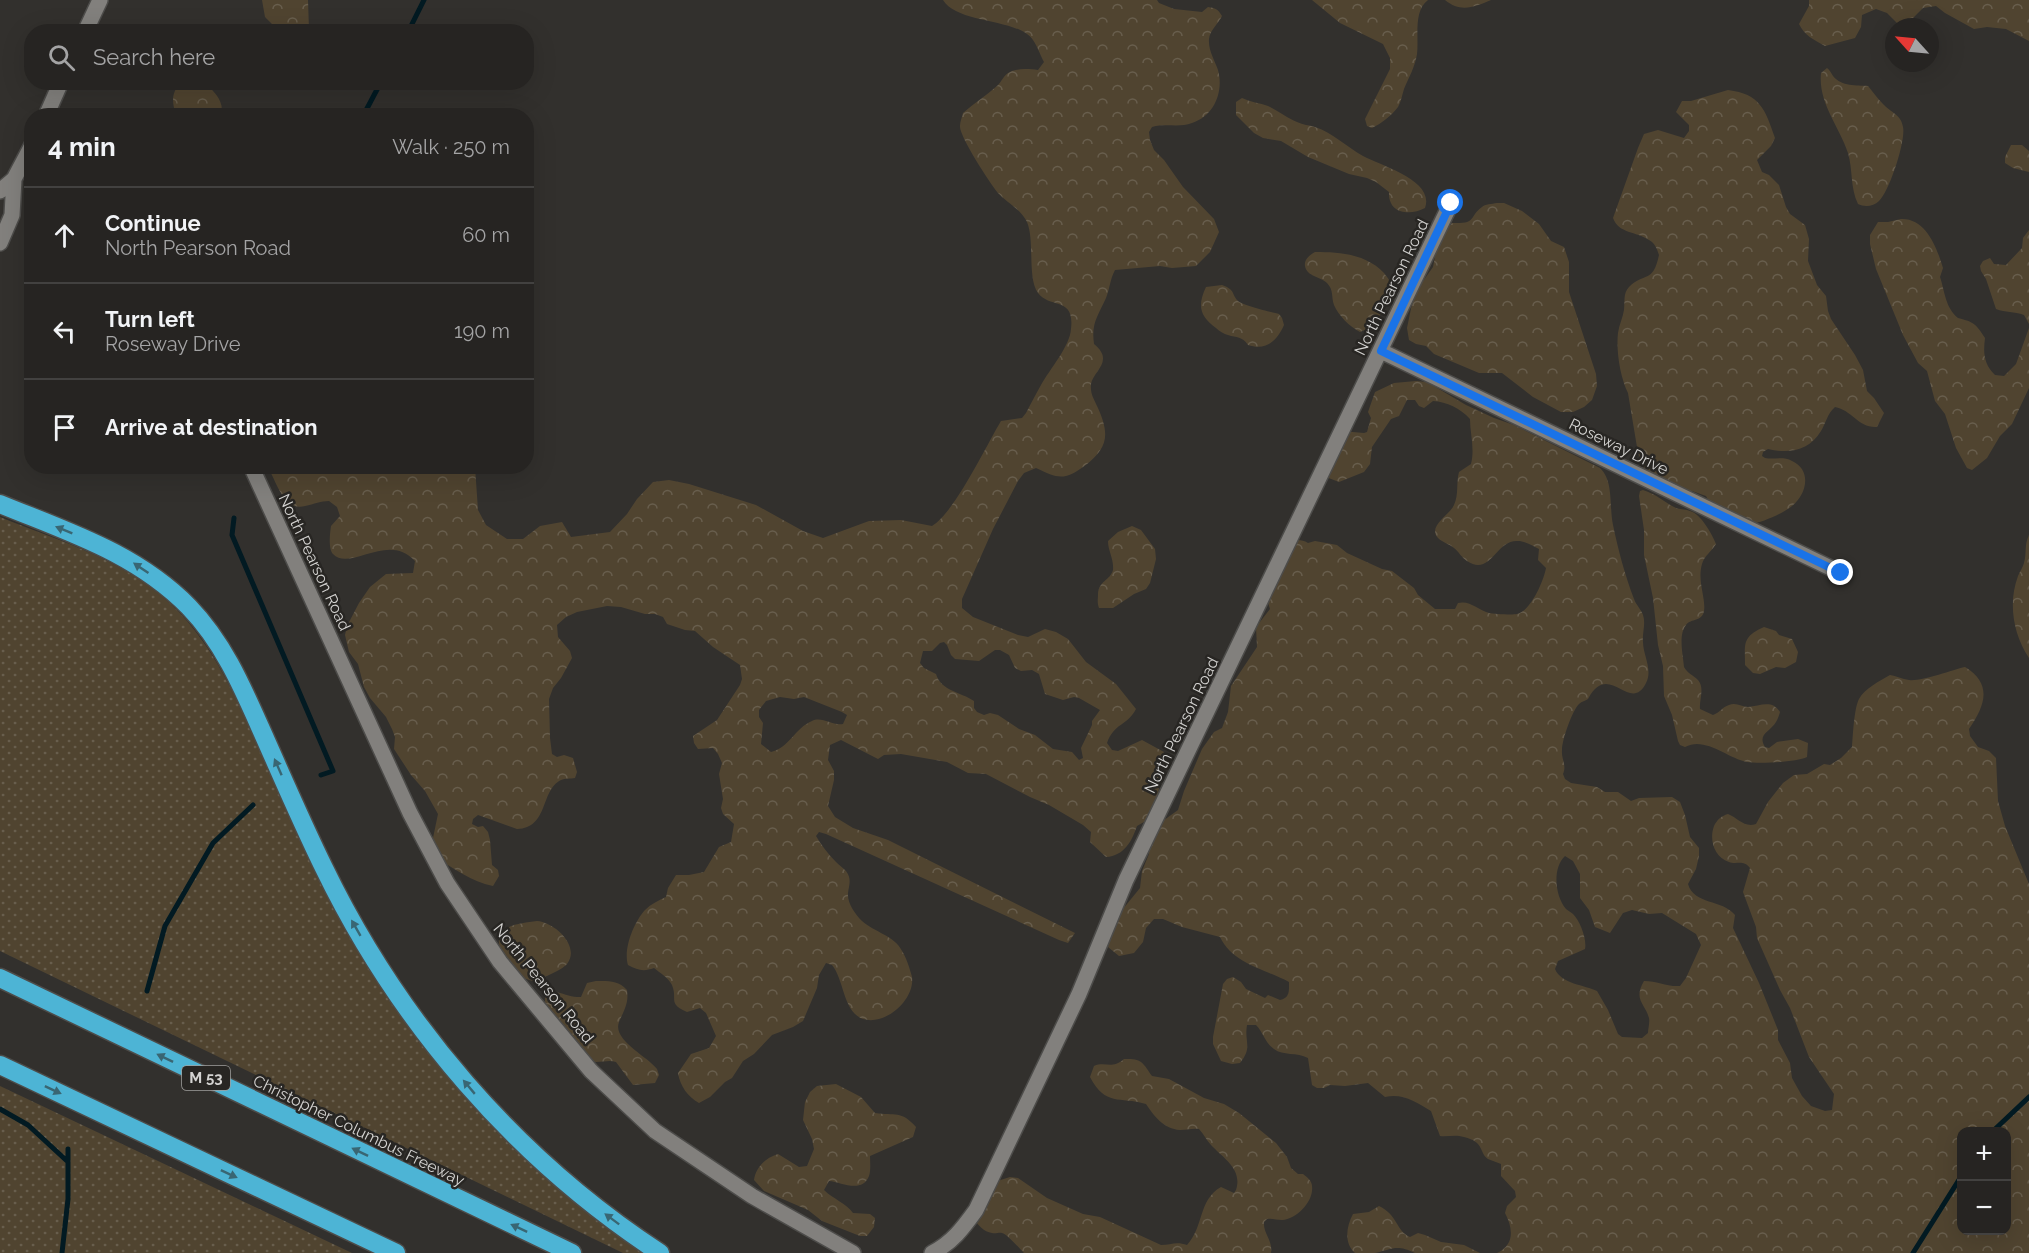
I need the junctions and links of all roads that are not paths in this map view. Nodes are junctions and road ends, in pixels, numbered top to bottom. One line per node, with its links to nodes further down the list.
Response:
1 (100, 0): 2 (street)
2 (90, 24)
3 (57, 90): 4 (street)
4 (50, 108)
5 (24, 160): 6 (street)
6 (14, 179): 7 (street); 9 (street)
7 (0, 191)
8 (1451, 203): 10 (street, North Pearson Road)
9 (0, 243)
10 (1381, 351): 13 (street, Roseway Drive); 20 (street, North Pearson Road)
11 (255, 474): 19 (street, North Pearson Road)
12 (0, 504): 18 (highway, one-way to 12)
13 (1841, 573)
14 (0, 978): 17 (highway, Christopher Columbus Freeway / M 53, one-way to 14)
15 (0, 1065): 16 (highway, one-way to 16)
16 (396, 1253)
17 (572, 1253)
18 (660, 1253)
19 (853, 1253)
20 (932, 1253)

